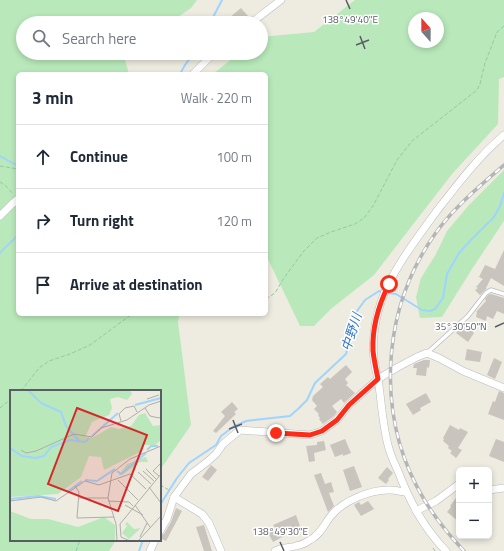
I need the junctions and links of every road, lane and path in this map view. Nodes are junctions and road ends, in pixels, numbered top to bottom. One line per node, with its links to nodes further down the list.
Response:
1 (281, 0): 2 (street)
2 (260, 16)
3 (504, 26): 14 (path)
4 (207, 60): 5 (street)
5 (194, 72)
6 (504, 135): 17 (street)
7 (0, 166): 8 (path)
8 (16, 169)
9 (0, 182): 10 (path)
10 (16, 197)
11 (16, 201): 12 (street)
12 (0, 216)
13 (504, 294): 16 (lane)
14 (268, 298)
15 (129, 316): 19 (path)
16 (427, 353): 17 (street); 18 (street)
17 (378, 379): 26 (street); 27 (street)
18 (504, 388)
19 (22, 390)
20 (10, 400): 21 (path)
21 (0, 408)
22 (161, 485): 27 (path)
23 (456, 486): 28 (street)
24 (504, 488): 25 (street)
25 (492, 490)
26 (406, 492): 28 (street); 35 (street)
27 (174, 497): 29 (street); 34 (street)
28 (416, 512): 36 (street)
29 (161, 529)
30 (80, 541): 32 (path)
31 (155, 541): 33 (street)
32 (76, 551)
33 (150, 551)
34 (221, 551)
35 (275, 551)
36 (446, 551)

